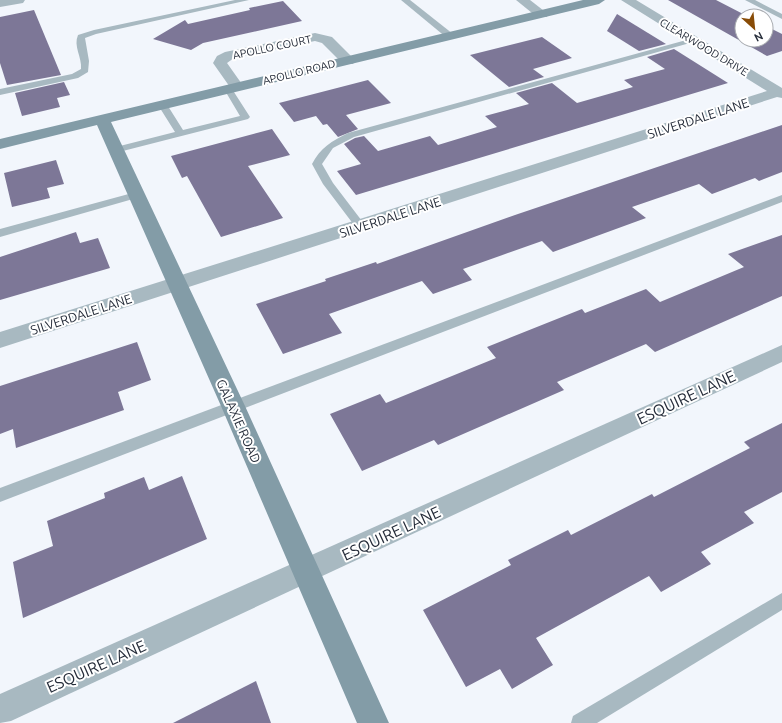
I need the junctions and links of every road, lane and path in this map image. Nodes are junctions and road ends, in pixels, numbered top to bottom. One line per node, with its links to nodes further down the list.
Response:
1 (18, 0): 8 (street)
2 (245, 0): 15 (lane)
3 (405, 0): 11 (lane)
4 (522, 0): 9 (street)
5 (598, 0): 9 (street, APOLLO ROAD)
6 (627, 0): 12 (street, CLEARWOOD DRIVE)
7 (749, 0): 10 (lane)
8 (0, 4)
9 (542, 14): 11 (street, APOLLO ROAD)
10 (782, 17)
11 (450, 36): 13 (street, APOLLO ROAD)
12 (693, 41): 16 (street, CLEARWOOD DRIVE); 24 (lane)
13 (348, 61): 14 (street, APOLLO ROAD); 14 (street, APOLLO COURT)
14 (233, 88): 17 (street, APOLLO ROAD); 19 (lane)
15 (0, 92)
16 (780, 93): 24 (street, SILVERDALE LANE)
17 (163, 105): 18 (street, APOLLO ROAD); 19 (lane)
18 (102, 120): 20 (street, APOLLO ROAD); 21 (street, GALAXIE ROAD)
19 (180, 133): 21 (lane)
20 (0, 144)
21 (116, 150): 22 (street, GALAXIE ROAD)
22 (136, 195): 25 (lane); 26 (street, GALAXIE ROAD)
23 (782, 198): 29 (lane)
24 (361, 227): 26 (street, SILVERDALE LANE)
25 (0, 233)
26 (177, 284): 27 (street, SILVERDALE LANE); 29 (street, GALAXIE ROAD)
27 (0, 340)
28 (782, 354): 31 (street, ESQUIRE LANE)
29 (233, 406): 30 (lane); 31 (street, GALAXIE ROAD)
30 (0, 494)
31 (306, 571): 33 (street, ESQUIRE LANE); 34 (street, GALAXIE ROAD)
32 (782, 601): 35 (lane)
33 (0, 710)
34 (373, 723)
35 (580, 723)

